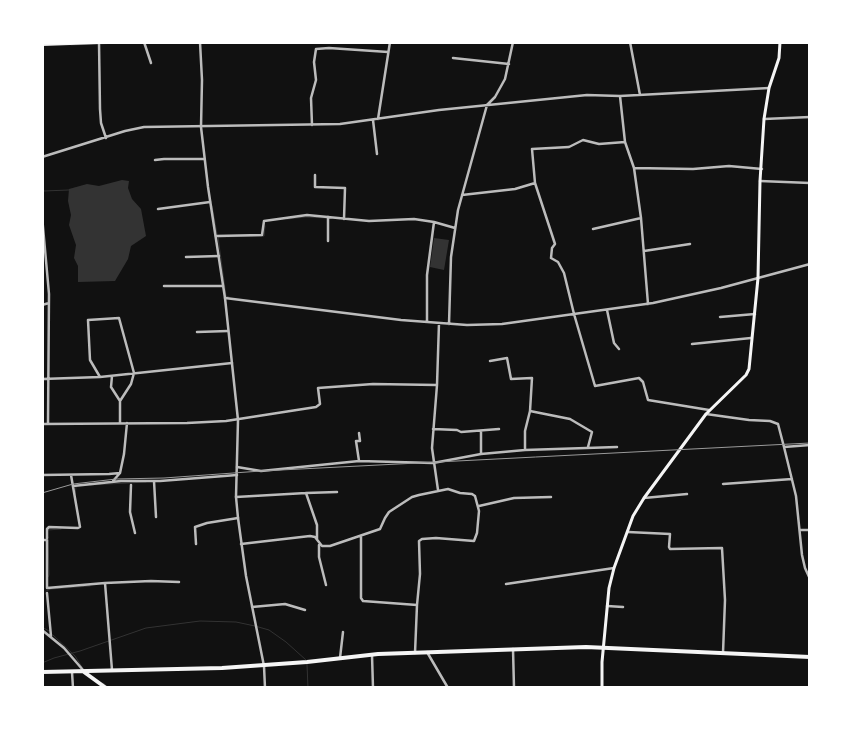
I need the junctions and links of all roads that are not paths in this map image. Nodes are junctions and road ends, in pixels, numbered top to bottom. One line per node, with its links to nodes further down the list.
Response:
1 (99, 42): 8 (main road); 24 (street)
2 (144, 42): 12 (street)
3 (200, 42): 23 (street)
4 (390, 42): 10 (street)
5 (513, 42): 13 (street)
6 (630, 42): 15 (street)
7 (780, 42): 14 (main road)
8 (49, 43): 9 (main road)
9 (42, 44)
10 (388, 52): 19 (street); 22 (street)
11 (453, 58): 13 (street)
12 (151, 63)
13 (509, 64): 17 (street)
14 (769, 88): 15 (street); 20 (main road)
15 (640, 95): 16 (street)
16 (620, 96): 17 (street); 25 (street)
17 (487, 105): 19 (street); 36 (street)
18 (810, 117): 20 (street)
19 (378, 119): 21 (street)
20 (764, 119): 31 (main road)
21 (373, 120): 22 (street); 26 (street)
22 (312, 125): 23 (street)
23 (201, 127): 24 (street); 28 (street)
24 (106, 138): 27 (street)
25 (625, 142): 30 (street); 34 (street)
26 (377, 154)
27 (42, 157)
28 (204, 159): 29 (street); 37 (street)
29 (155, 160)
30 (634, 168): 31 (street); 41 (street)
31 (762, 169): 33 (main road)
32 (315, 175): 42 (street)
33 (760, 181): 35 (street); 53 (main road)
34 (535, 183): 36 (street); 61 (street)
35 (810, 183)
36 (462, 195): 44 (street)
37 (210, 202): 38 (street); 46 (street)
38 (158, 209)
39 (42, 216): 57 (street)
40 (328, 217): 42 (street); 46 (street); 47 (street)
41 (641, 218): 45 (street); 49 (street)
42 (344, 219): 43 (street)
43 (434, 222): 44 (street); 64 (street)
44 (456, 228): 66 (street)
45 (593, 229)
46 (216, 236): 50 (street)
47 (328, 241)
48 (690, 244): 49 (street)
49 (644, 251): 58 (street)
50 (219, 256): 51 (street); 55 (street)
51 (186, 257)
52 (810, 264): 53 (street)
53 (758, 278): 58 (street); 62 (main road)
54 (164, 286): 55 (street)
55 (223, 286): 56 (street)
56 (225, 298): 64 (street); 67 (street)
57 (49, 303): 59 (street); 78 (street)
58 (648, 304): 60 (street)
59 (42, 305)
60 (606, 310): 61 (street); 71 (street)
61 (574, 314): 66 (street); 81 (street)
62 (754, 314): 63 (street); 69 (main road)
63 (720, 317)
64 (428, 322): 65 (street)
65 (439, 323): 66 (street); 79 (street)
66 (449, 324)
67 (228, 330): 68 (street); 73 (street)
68 (197, 332)
69 (752, 338): 70 (street); 81 (main road)
70 (692, 344)
71 (619, 349)
72 (490, 361): 82 (street)
73 (232, 363): 74 (street); 84 (street)
74 (134, 373): 75 (street); 76 (street); 80 (street)
75 (112, 376): 76 (street); 80 (street)
76 (100, 377): 78 (street)
77 (42, 379): 78 (street)
78 (48, 379): 85 (street)
79 (437, 385): 84 (street); 89 (street)
80 (120, 401): 86 (street)
81 (709, 410): 83 (main road)
82 (530, 411): 94 (street); 97 (street)
83 (706, 414): 96 (street); 118 (main road)
84 (238, 420): 87 (street); 101 (street)
85 (48, 423): 86 (street); 88 (street)
86 (120, 423): 87 (street)
87 (128, 423): 102 (street)
88 (42, 424)
89 (433, 429): 91 (street); 100 (street)
90 (499, 429): 91 (street)
91 (481, 431): 98 (street)
92 (359, 433): 99 (street)
93 (810, 445): 96 (street)
94 (588, 447): 95 (street); 97 (street)
95 (616, 447)
96 (784, 447): 106 (street)
97 (525, 450): 98 (street)
98 (481, 454): 100 (street)
99 (359, 461): 100 (street); 101 (street)
100 (433, 463): 112 (street)
101 (237, 467): 105 (street)
102 (120, 473): 104 (street); 108 (street)
103 (42, 475): 104 (street)
104 (72, 475): 111 (street)
105 (237, 475): 107 (street); 116 (street)
106 (792, 479): 110 (street); 122 (street)
107 (154, 481): 108 (street); 120 (street)
108 (111, 482): 111 (street)
109 (131, 484): 125 (street)
110 (723, 484)
111 (73, 486): 127 (street)
112 (438, 490): 119 (street); 126 (street)
113 (337, 492): 114 (street)
114 (306, 493): 116 (street); 129 (street)
115 (687, 494): 118 (street)
116 (236, 497): 121 (street)
117 (551, 497): 119 (street)
118 (644, 498): 124 (main road)
119 (479, 506): 142 (street)
120 (156, 516)
121 (238, 518): 130 (street); 131 (street)
122 (800, 530): 123 (street); 135 (street)
123 (810, 530)
124 (628, 532): 134 (main road); 154 (street)
125 (135, 533)
126 (362, 536): 132 (street); 142 (street)
127 (47, 538)
128 (42, 540): 138 (street)
129 (317, 540): 131 (street); 132 (street)
130 (196, 544)
131 (241, 544): 144 (street)
132 (319, 545): 140 (street)
133 (810, 567): 135 (street)
134 (614, 568): 139 (street); 143 (main road)
135 (805, 568): 136 (street)
136 (810, 579)
137 (179, 582): 138 (street)
138 (105, 583): 159 (street)
139 (506, 584)
140 (326, 585)
141 (47, 593): 149 (street)
142 (417, 605): 152 (street)
143 (607, 606): 145 (street); 150 (main road)
144 (252, 607): 146 (street); 158 (street)
145 (623, 607)
146 (305, 610)
147 (42, 630): 149 (street)
148 (343, 632): 157 (street)
149 (51, 636): 162 (street)
150 (603, 647): 151 (main road); 154 (main road); 169 (main road)
151 (513, 649): 153 (main road); 168 (street)
152 (415, 652): 153 (main road); 155 (main road)
153 (427, 652): 167 (street)
154 (723, 652): 156 (main road)
155 (372, 655): 157 (main road); 166 (street)
156 (810, 657)
157 (340, 658): 158 (main road)
158 (264, 666): 159 (main road); 165 (street)
159 (112, 670): 162 (main road)
160 (42, 672): 161 (main road)
161 (72, 672): 162 (main road); 163 (street)
162 (84, 672): 164 (main road)
163 (73, 688)
164 (106, 688)
165 (265, 688)
166 (372, 688)
167 (448, 688)
168 (514, 688)
169 (602, 688)

